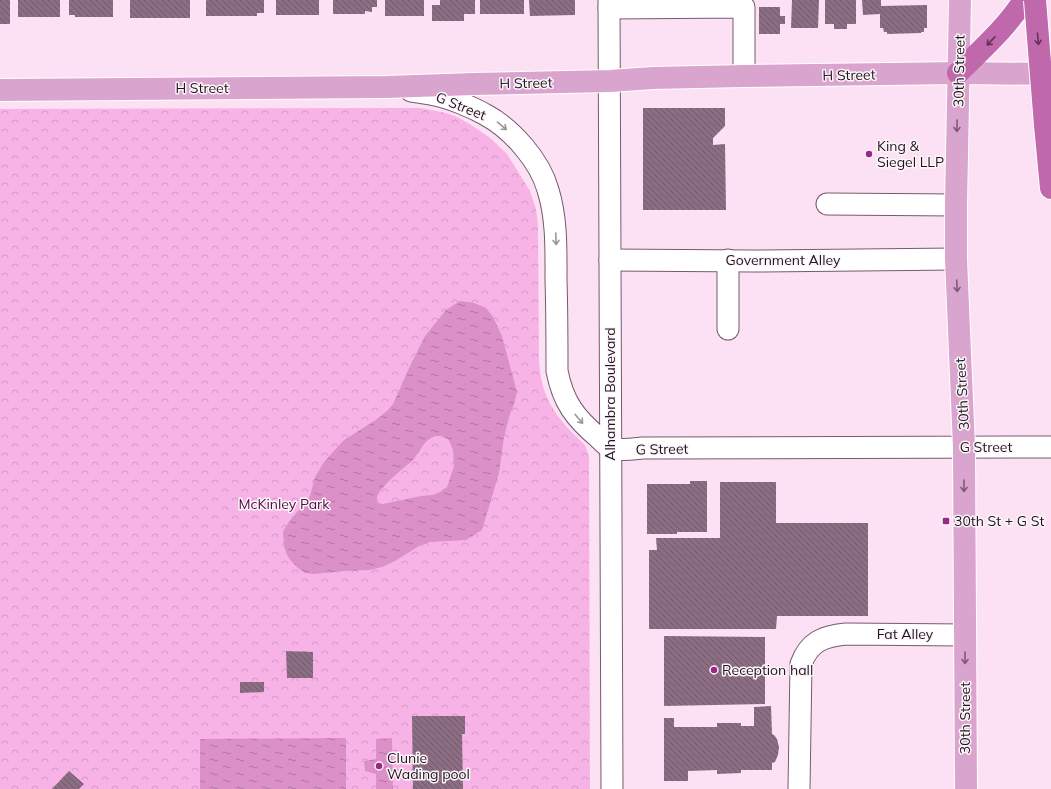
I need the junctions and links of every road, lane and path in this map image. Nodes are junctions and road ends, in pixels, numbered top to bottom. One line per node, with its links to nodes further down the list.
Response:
1 (960, 0): 5 (main road, 30th Street)
2 (1024, 0): 5 (highway, one-way to 5)
3 (1035, 0): 11 (highway, one-way to 11, bridge)
4 (609, 4): 7 (street); 8 (street, Alhambra Boulevard)
5 (958, 73): 6 (main road, H Street); 7 (main road, H Street); 13 (main road, 30th Street, one-way to 13)
6 (1051, 74)
7 (744, 76): 8 (main road, H Street)
8 (610, 81): 9 (main road, H Street); 15 (street, Alhambra Boulevard)
9 (387, 87): 10 (main road, H Street); 20 (street, G Street, one-way to 20)
10 (0, 90)
11 (1051, 188)
12 (827, 204): 13 (street)
13 (956, 205): 14 (main road, 30th Street)
14 (956, 259): 16 (street, Government Alley); 18 (main road, 30th Street, one-way to 18)
15 (610, 260): 16 (street, Government Alley); 20 (street, Alhambra Boulevard)
16 (728, 260): 17 (street)
17 (728, 329)
18 (964, 447): 19 (street, G Street); 20 (street, G Street); 21 (main road, 30th Street, one-way to 21)
19 (1051, 447)
20 (610, 448): 22 (street, Alhambra Boulevard)
21 (965, 635): 23 (street, Fat Alley); 24 (main road, 30th Street, one-way to 24)
22 (612, 789)
23 (799, 789)
24 (966, 789)

